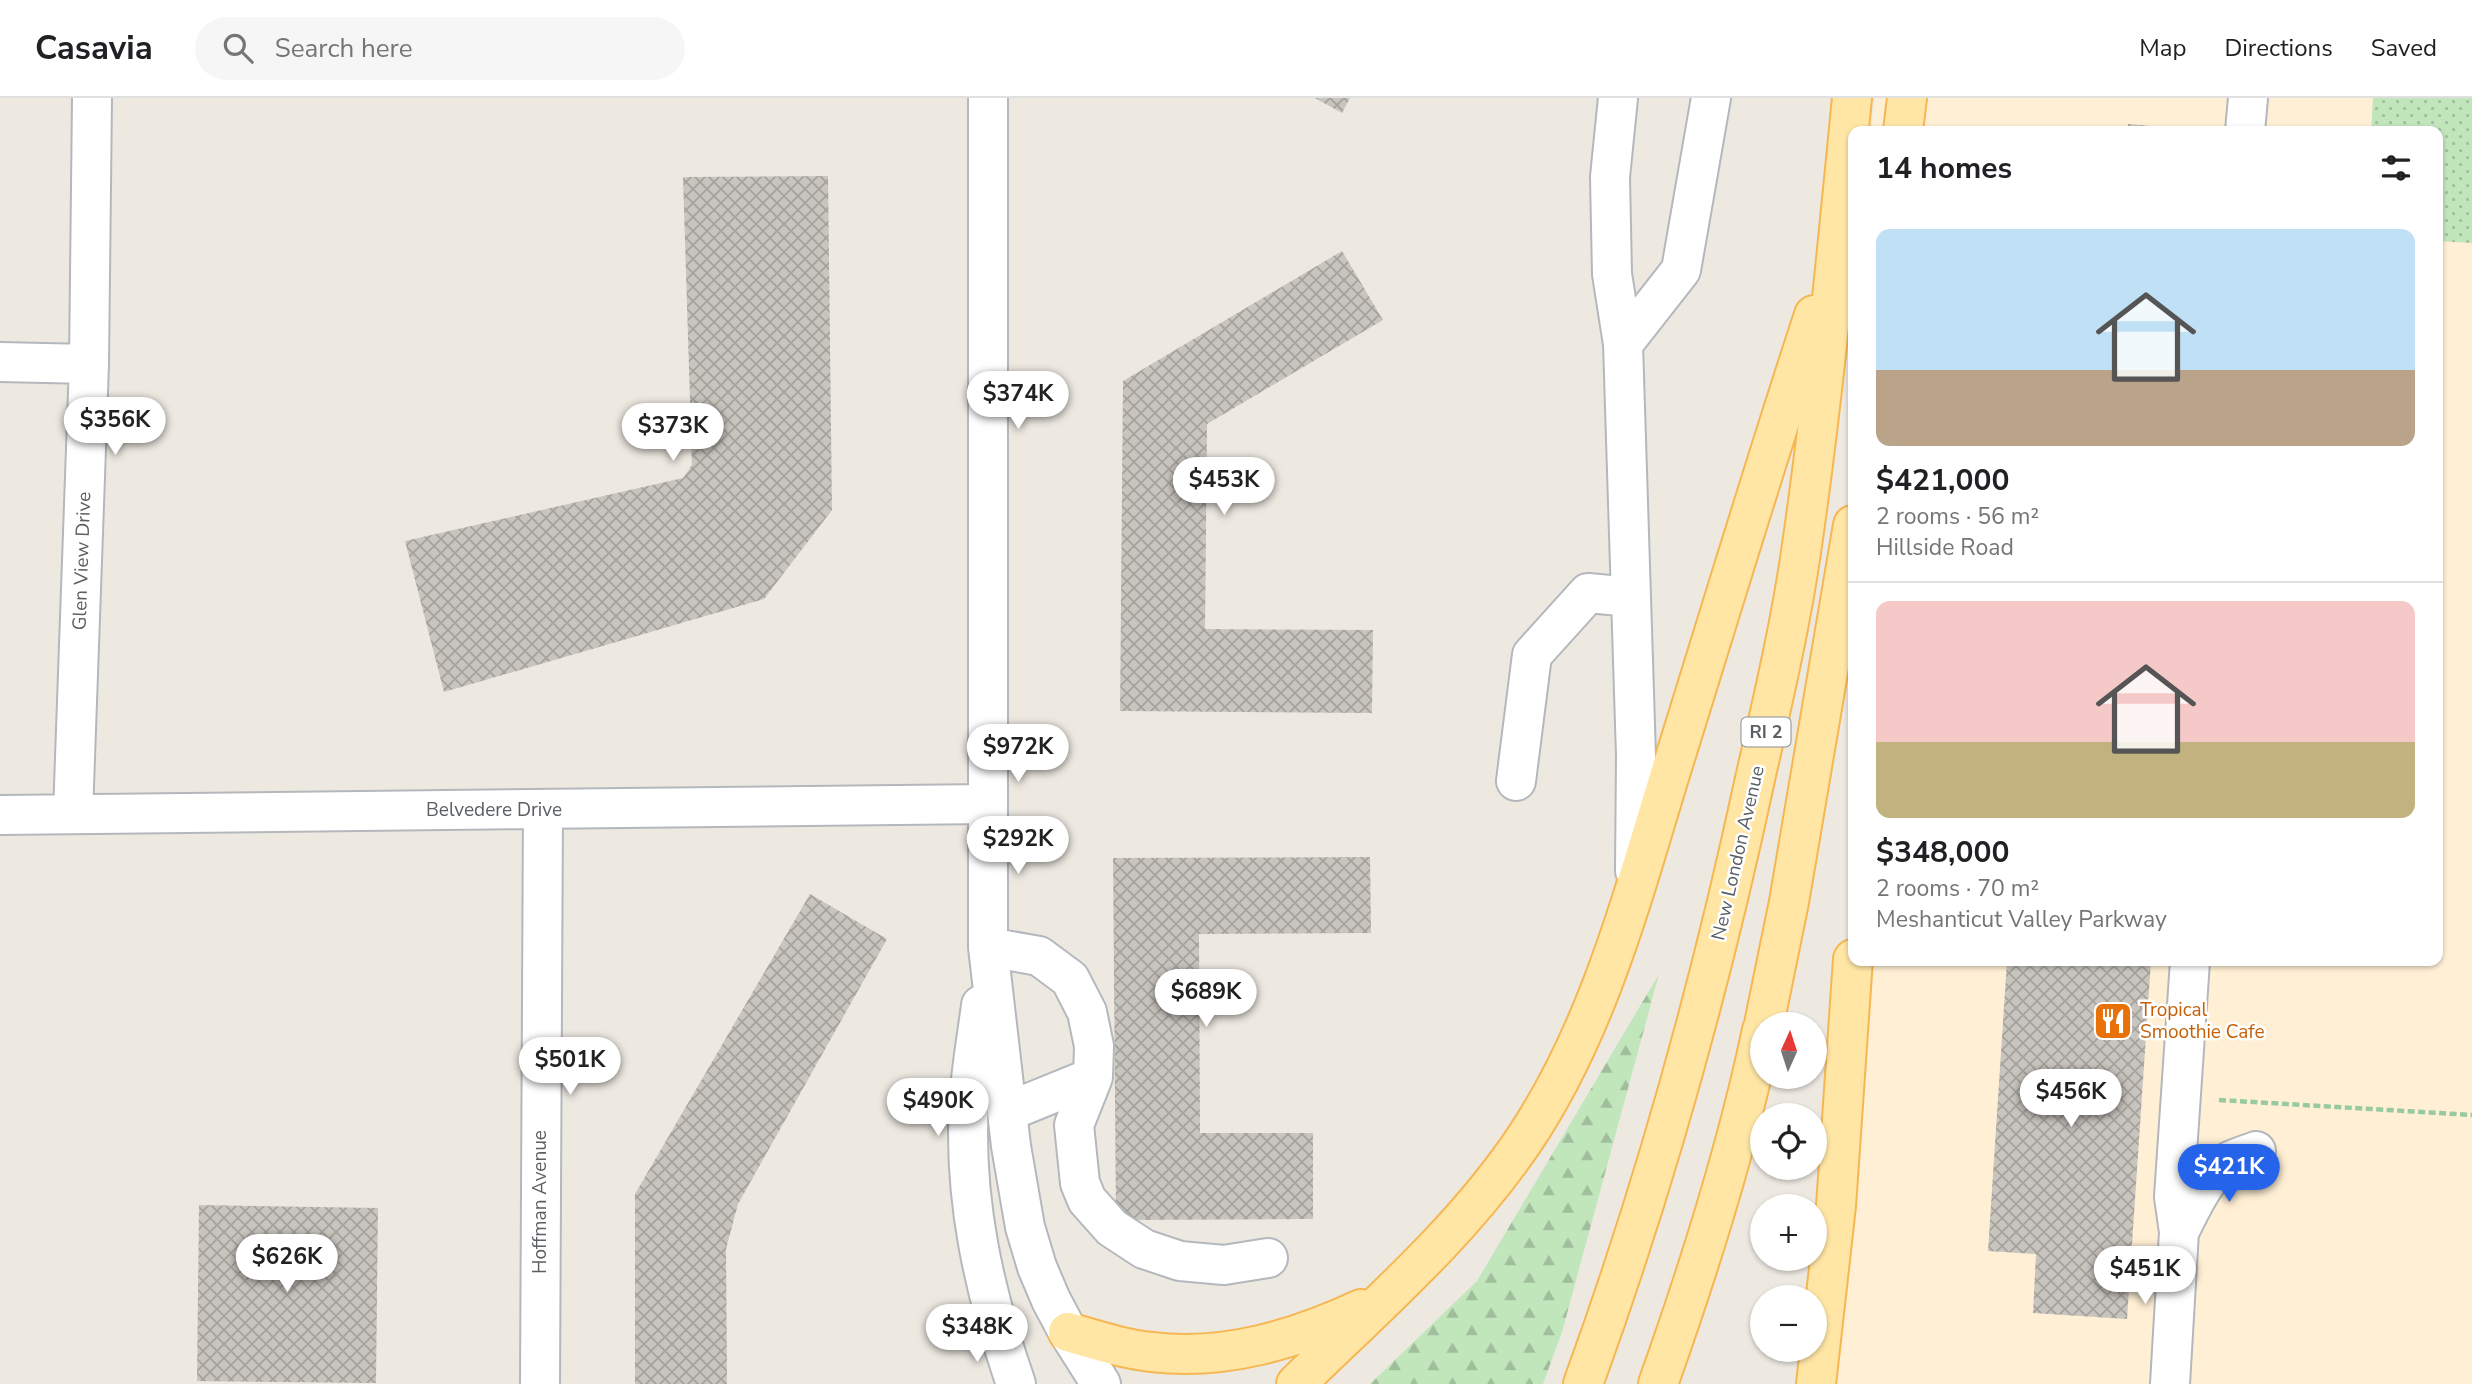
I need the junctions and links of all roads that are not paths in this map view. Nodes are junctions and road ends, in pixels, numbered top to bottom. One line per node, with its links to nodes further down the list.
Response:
1 (92, 98): 15 (street, Glen View Drive)
2 (988, 98): 19 (street)
3 (1618, 98): 13 (street)
4 (1711, 98): 13 (street)
5 (1852, 98): 8 (main road, New London Avenue / RI 2)
6 (1907, 98): 9 (main road)
7 (2248, 98): 10 (street)
8 (1849, 126)
9 (1904, 126)
10 (2245, 126)
11 (1848, 139): 12 (main road, New London Avenue / RI 2)
12 (1838, 243): 23 (main road); 40 (main road, New London Avenue / RI 2)
13 (1622, 344): 17 (street)
14 (0, 362): 15 (street)
15 (89, 365): 21 (street, Glen View Drive)
16 (1848, 554): 27 (main road, RI 2)
17 (1631, 597): 18 (street); 23 (street)
18 (1516, 781)
19 (988, 804): 20 (street, Belvedere Drive); 24 (street)
20 (542, 810): 21 (street, Belvedere Drive); 36 (street, Hoffman Avenue)
21 (73, 814): 22 (street, Belvedere Drive)
22 (0, 815)
23 (1635, 888): 34 (main road)
24 (988, 947): 28 (street); 30 (street); 37 (street)
25 (1853, 966): 42 (main road)
26 (2190, 966): 32 (street)
27 (1766, 1012)
28 (1093, 1077): 30 (street); 33 (street)
29 (1750, 1077): 41 (main road)
30 (1007, 1111): 35 (street)
31 (2256, 1151): 32 (street)
32 (2179, 1232): 43 (street)
33 (1268, 1258)
34 (1382, 1300): 35 (main road); 39 (main road)
35 (1068, 1332): 38 (street)
36 (540, 1384)
37 (1016, 1384)
38 (1101, 1384)
39 (1296, 1384)
40 (1583, 1384)
41 (1658, 1384)
42 (1816, 1384)
43 (2169, 1384)

